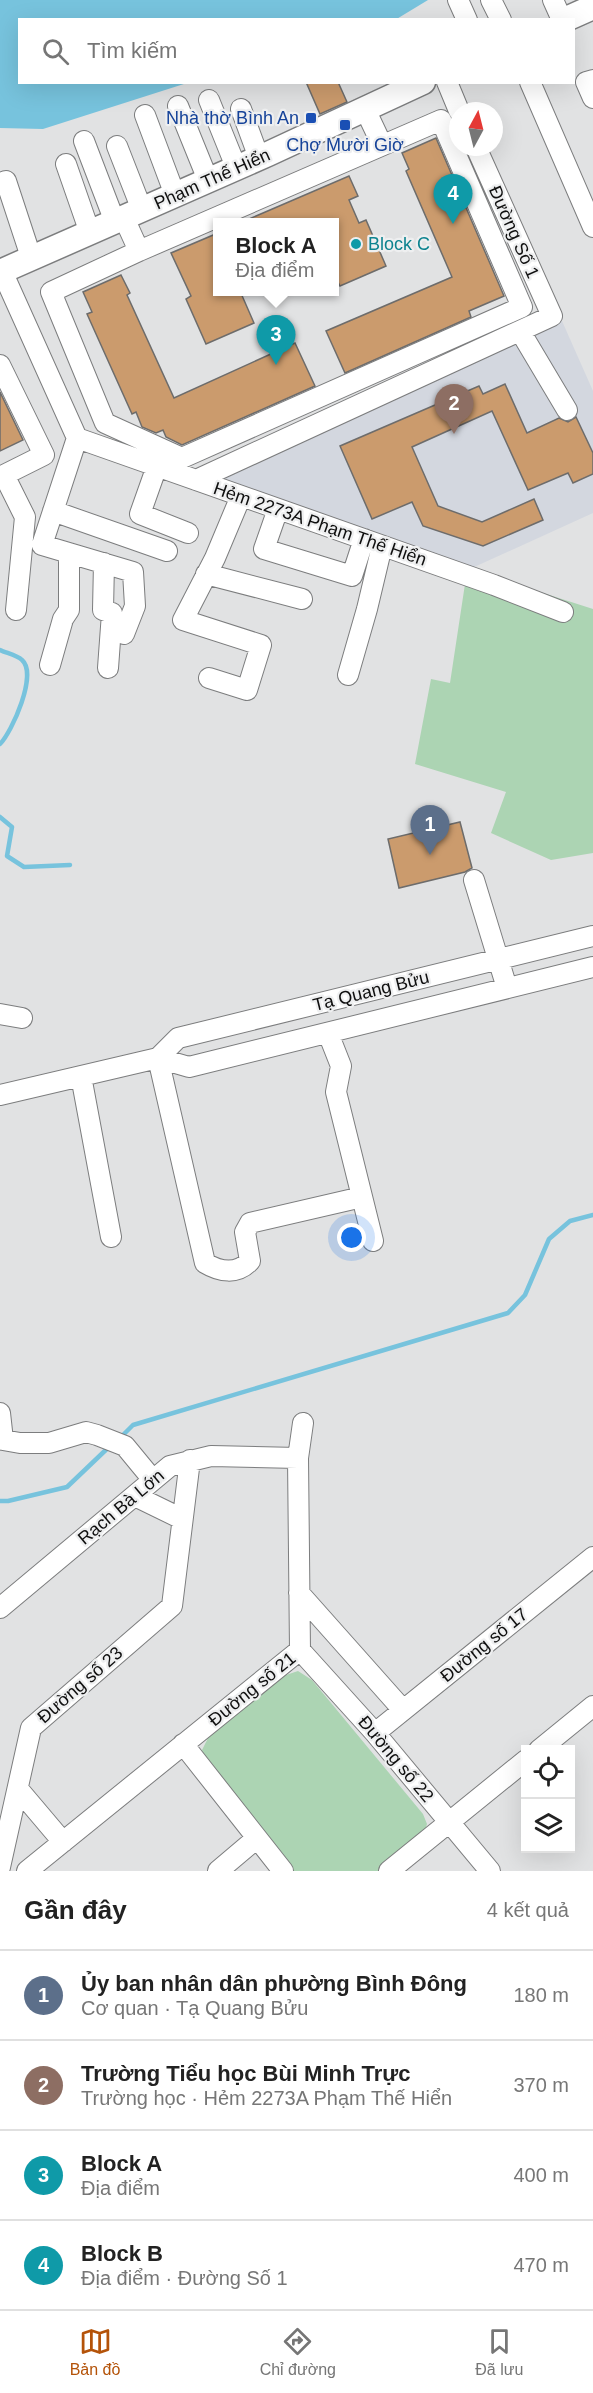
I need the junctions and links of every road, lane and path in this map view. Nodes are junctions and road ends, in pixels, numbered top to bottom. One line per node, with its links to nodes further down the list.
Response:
1 (458, 0): 4 (street)
2 (553, 0): 3 (street)
3 (574, 12)
4 (466, 18)
5 (593, 80): 9 (street)
6 (418, 84): 14 (main road, Phạm Thế Hiển)
7 (448, 84): 11 (street)
8 (531, 84): 29 (street)
9 (593, 98)
10 (209, 100): 22 (street)
11 (455, 102)
12 (178, 106): 23 (street)
13 (241, 109): 20 (street)
14 (365, 110): 18 (street); 20 (main road, Phạm Thế Hiển)
15 (145, 115): 25 (street)
16 (84, 141): 26 (street)
17 (117, 146): 26 (street)
18 (382, 146): 27 (street); 31 (street)
19 (480, 156): 34 (street, Đường Số 1)
20 (259, 158): 22 (main road, Phạm Thế Hiển)
21 (66, 164): 30 (street)
22 (236, 167): 23 (main road, Phạm Thế Hiển)
23 (208, 180): 25 (main road, Phạm Thế Hiển)
24 (3, 182): 32 (street)
25 (175, 195): 26 (main road, Phạm Thế Hiển)
26 (127, 217): 30 (main road, Phạm Thế Hiển); 31 (street)
27 (215, 218)
28 (213, 219): 31 (street)
29 (593, 227)
30 (90, 233): 32 (main road, Phạm Thế Hiển)
31 (139, 251)
32 (31, 257): 33 (main road, Phạm Thế Hiển)
33 (1, 271): 37 (street)
34 (520, 331): 36 (street); 40 (street)
35 (0, 365): 39 (street)
36 (567, 410)
37 (77, 438): 38 (street, Hẻm 2273A Phạm Thế Hiển); 43 (street)
38 (157, 466): 40 (street, Hẻm 2273A Phạm Thế Hiển); 44 (street)
39 (2, 476): 51 (street)
40 (196, 480): 41 (street, Hẻm 2273A Phạm Thế Hiển)
41 (242, 496): 42 (street, Hẻm 2273A Phạm Thế Hiển); 49 (street)
42 (278, 509): 45 (street, Hẻm 2273A Phạm Thế Hiển); 45 (street)
43 (53, 511): 46 (street); 47 (street)
44 (188, 533)
45 (373, 542): 52 (street, Hẻm 2273A Phạm Thế Hiển); 56 (street)
46 (167, 551)
47 (69, 553): 48 (street); 54 (street)
48 (104, 563): 53 (street); 55 (street)
49 (207, 574): 50 (street); 57 (street)
50 (302, 599)
51 (16, 610)
52 (563, 612)
53 (124, 634)
54 (50, 665)
55 (108, 668)
56 (348, 675)
57 (209, 678)
58 (474, 880): 60 (street)
59 (593, 936): 60 (street, Tạ Quang Bửu)
60 (500, 959): 62 (street); 66 (street, Tạ Quang Bửu)
61 (593, 967): 62 (street, Tạ Quang Bửu)
62 (507, 988): 65 (street, Tạ Quang Bửu)
63 (0, 1014): 64 (street)
64 (22, 1018)
65 (327, 1033): 66 (street, Tạ Quang Bửu); 69 (street)
66 (158, 1059): 67 (street, Tạ Quang Bửu); 69 (street)
67 (81, 1076): 68 (street, Tạ Quang Bửu); 70 (street)
68 (0, 1095)
69 (362, 1197): 71 (street)
70 (111, 1238)
71 (373, 1241)
72 (0, 1413): 76 (street)
73 (303, 1423): 74 (street, Đường số 21)
74 (298, 1458): 75 (street, Rạch Bà Lớn); 80 (street, Đường số 21)
75 (190, 1460): 76 (street, Rạch Bà Lớn); 78 (street, Đường số 23)
76 (153, 1480): 77 (street, Rạch Bà Lớn)
77 (135, 1496): 78 (street); 81 (street, Rạch Bà Lớn)
78 (182, 1518): 89 (street, Đường số 23)
79 (593, 1557): 84 (street, Đường số 17)
80 (299, 1593): 82 (street, Đường số 21); 84 (street, Đường số 22)
81 (0, 1608)
82 (300, 1650): 85 (street, Đường số 22); 86 (street, Đường số 21)
83 (593, 1706): 87 (street)
84 (403, 1710): 85 (street, Đường số 17)
85 (375, 1733): 90 (street, Đường số 22)
86 (183, 1744): 91 (street); 92 (street, Đường số 21)
87 (544, 1745)
88 (521, 1763): 90 (street)
89 (19, 1790): 92 (street); 93 (street, Đường số 23)
90 (449, 1822): 97 (street); 98 (street, Đường số 22)
91 (257, 1838): 95 (street); 96 (street)
92 (63, 1842): 94 (street, Đường số 21)
93 (0, 1867)
94 (27, 1871)
95 (218, 1871)
96 (283, 1871)
97 (390, 1871)
98 (490, 1871)

